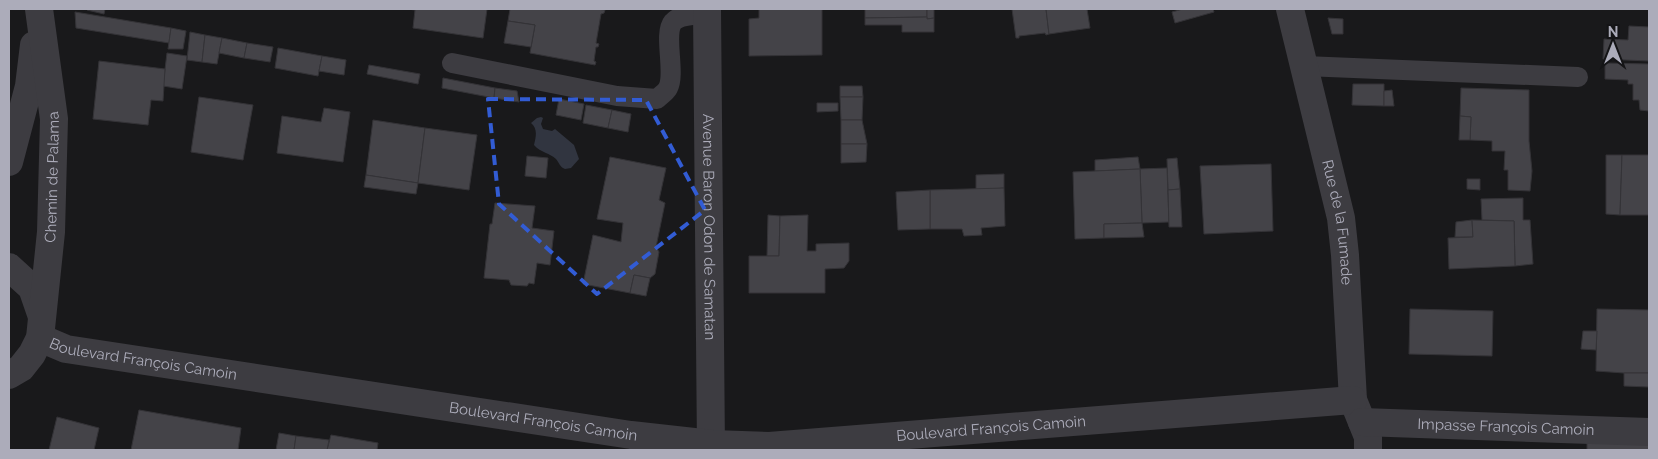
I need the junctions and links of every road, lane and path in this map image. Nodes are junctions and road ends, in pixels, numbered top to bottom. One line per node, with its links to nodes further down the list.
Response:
1 (39, 9): 7 (street, Chemin de Palama); 9 (street, Chemin de Palama)
2 (1290, 9): 5 (street, Rue de la Fumade)
3 (707, 11): 4 (lane); 13 (street, Avenue Baron Odon de Samatan)
4 (452, 63)
5 (1304, 66): 6 (lane); 11 (street, Rue de la Fumade)
6 (1578, 77)
7 (10, 151)
8 (9, 267): 9 (street)
9 (41, 327): 10 (street); 13 (street, Boulevard François Camoin)
10 (9, 375)
11 (1363, 427): 12 (street, Impasse François Camoin); 13 (street, Boulevard François Camoin)
12 (1649, 432)
13 (712, 447)

